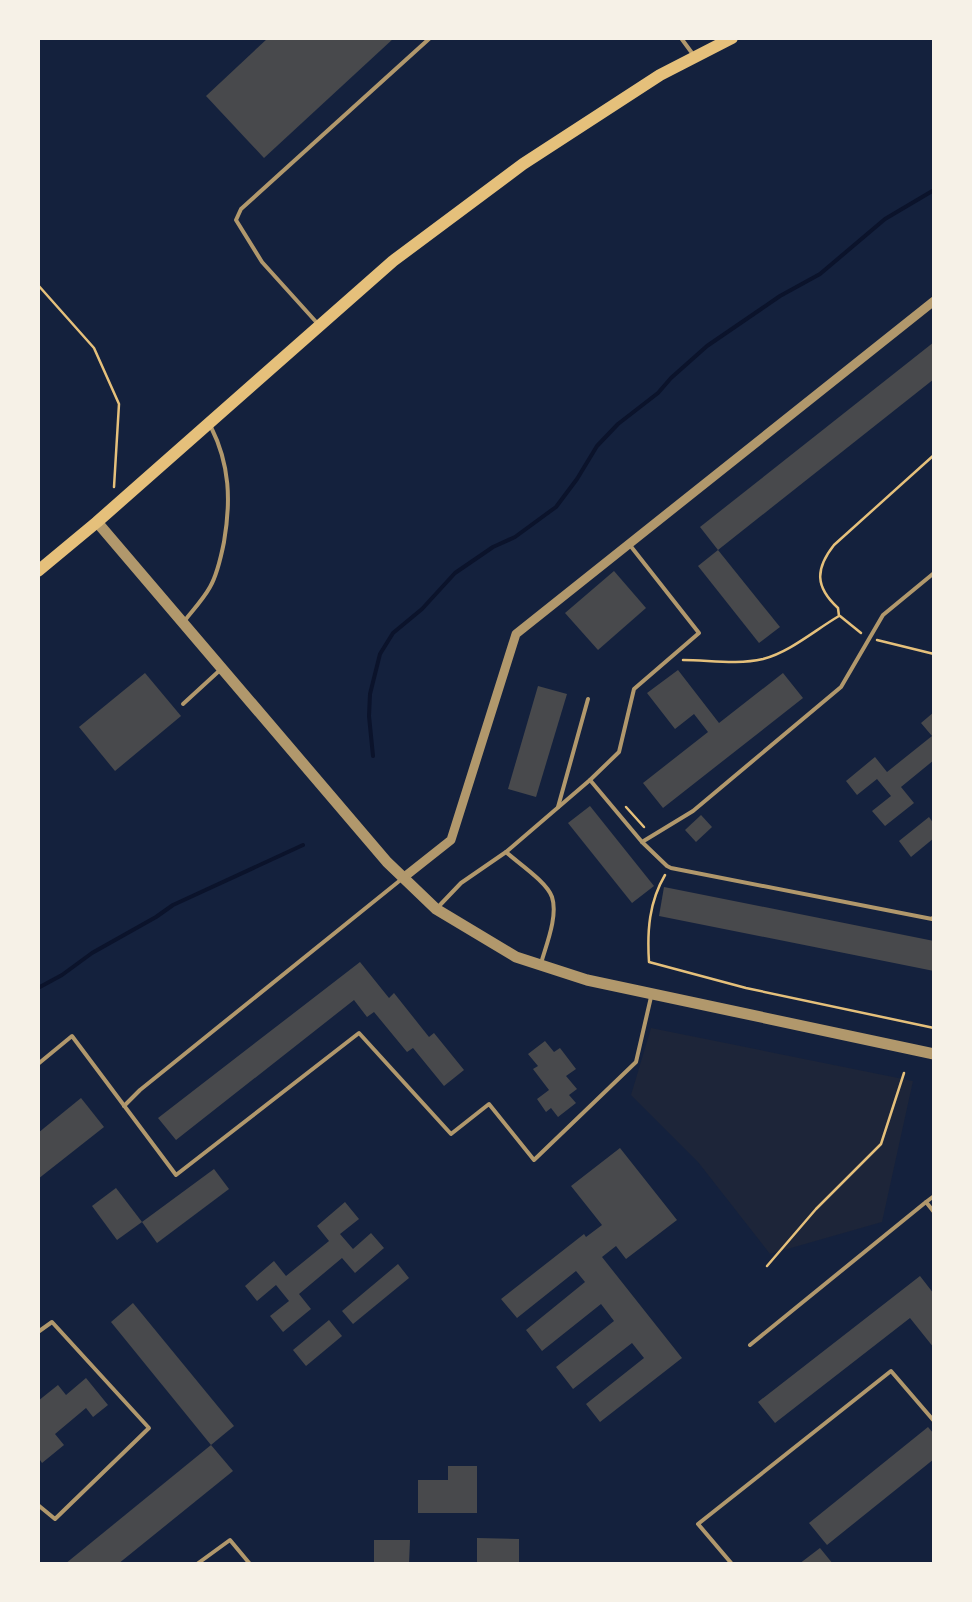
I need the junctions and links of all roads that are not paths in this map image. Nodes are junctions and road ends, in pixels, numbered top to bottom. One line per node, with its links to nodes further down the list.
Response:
1 (430, 38): 6 (lane)
2 (681, 38): 4 (lane)
3 (732, 38): 4 (main road)
4 (694, 57): 6 (main road)
5 (934, 301): 9 (street)
6 (319, 326): 7 (main road)
7 (209, 424): 8 (main road); 12 (lane)
8 (98, 522): 10 (main road); 12 (street)
9 (628, 544): 16 (lane); 20 (street)
10 (38, 572)
11 (934, 573): 18 (lane)
12 (183, 622): 13 (street)
13 (222, 668): 15 (lane); 20 (street)
14 (588, 700): 17 (lane)
15 (183, 704)
16 (590, 780): 17 (lane); 18 (lane)
17 (558, 807): 19 (lane)
18 (642, 842): 22 (lane)
19 (506, 852): 21 (lane); 23 (lane)
20 (403, 878): 21 (street); 27 (lane)
21 (436, 909): 23 (street)
22 (934, 917)
23 (540, 965): 24 (street)
24 (652, 994): 25 (street); 27 (lane)
25 (934, 1054)
26 (38, 1064): 27 (lane)
27 (124, 1106)
28 (934, 1196): 29 (lane)
29 (926, 1202): 30 (lane); 32 (lane)
30 (934, 1212)
31 (38, 1332): 34 (lane)
32 (750, 1345)
33 (934, 1421): 37 (lane)
34 (38, 1505)
35 (197, 1564): 36 (lane)
36 (250, 1564)
37 (732, 1564)

